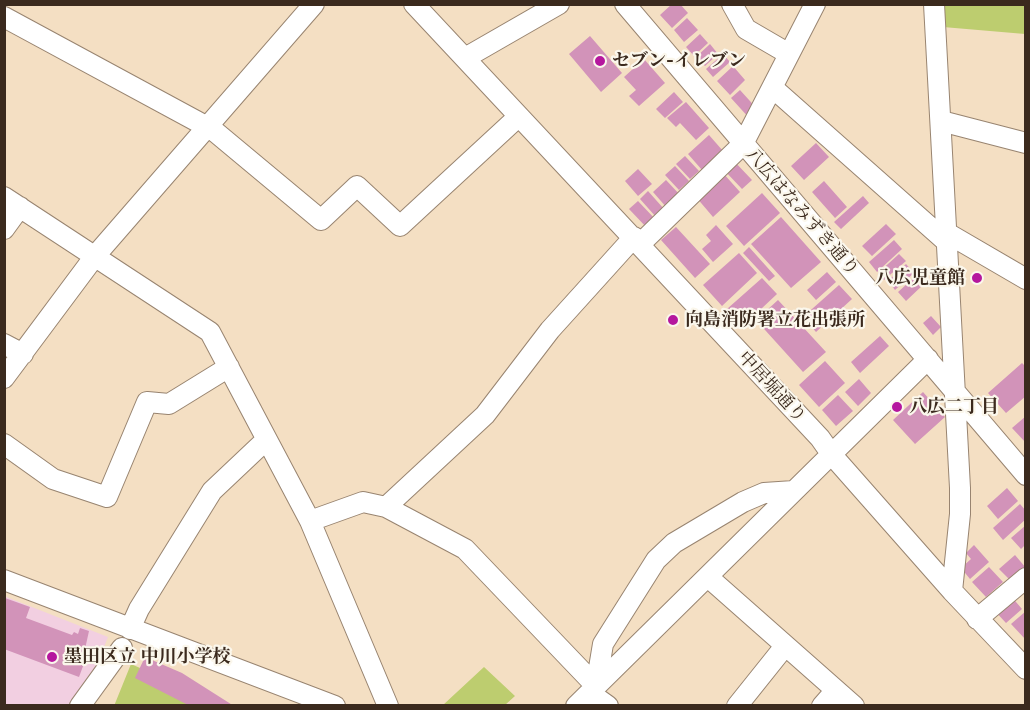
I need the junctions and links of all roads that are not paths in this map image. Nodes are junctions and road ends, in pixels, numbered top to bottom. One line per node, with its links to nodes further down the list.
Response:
1 (314, 4): 14 (street)
2 (414, 4): 10 (street, 中居堀通り)
3 (559, 4): 10 (street)
4 (625, 4): 16 (street, 八広はなみずき通り)
5 (732, 4): 9 (street)
6 (815, 4): 9 (street)
7 (934, 4): 13 (street)
8 (4, 17): 14 (street)
9 (789, 54): 11 (street)
10 (465, 58): 12 (street, 中居堀通り)
11 (773, 88): 16 (street); 19 (street)
12 (518, 117): 14 (street); 20 (street, 中居堀通り)
13 (941, 121): 15 (street); 19 (street)
14 (205, 127): 21 (street)
15 (1026, 143)
16 (743, 144): 20 (street); 25 (street, 八広はなみずき通り)
17 (12, 202): 18 (street); 21 (street)
18 (4, 229)
19 (948, 238): 22 (street); 28 (street)
20 (637, 241): 31 (street, 中居堀通り); 34 (street)
21 (95, 256): 24 (street); 26 (street)
22 (1026, 279)
23 (4, 344): 24 (street)
24 (23, 354): 27 (street)
25 (928, 359): 28 (street, 八広はなみずき通り); 31 (street)
26 (229, 367): 29 (street); 30 (street)
27 (4, 378)
28 (956, 395): 32 (street, 八広はなみずき通り); 39 (street)
29 (266, 440): 35 (street); 41 (street)
30 (4, 444)
31 (832, 455): 33 (street); 39 (street, 中居堀通り)
32 (1023, 468)
33 (794, 491): 36 (street); 46 (street)
34 (386, 507): 35 (street); 46 (street)
35 (310, 521): 49 (street)
36 (708, 577): 42 (street); 46 (street)
37 (1026, 578): 40 (street)
38 (4, 580): 41 (street)
39 (952, 591): 40 (street, 中居堀通り)
40 (977, 619): 44 (street, 中居堀通り)
41 (130, 629): 48 (street)
42 (784, 646): 45 (street); 51 (street)
43 (122, 648): 47 (street)
44 (1026, 669)
45 (836, 690): 52 (street); 53 (street)
46 (587, 695): 50 (street)
47 (80, 705)
48 (335, 705)
49 (388, 705)
50 (608, 705)
51 (737, 705)
52 (822, 705)
53 (854, 705)

